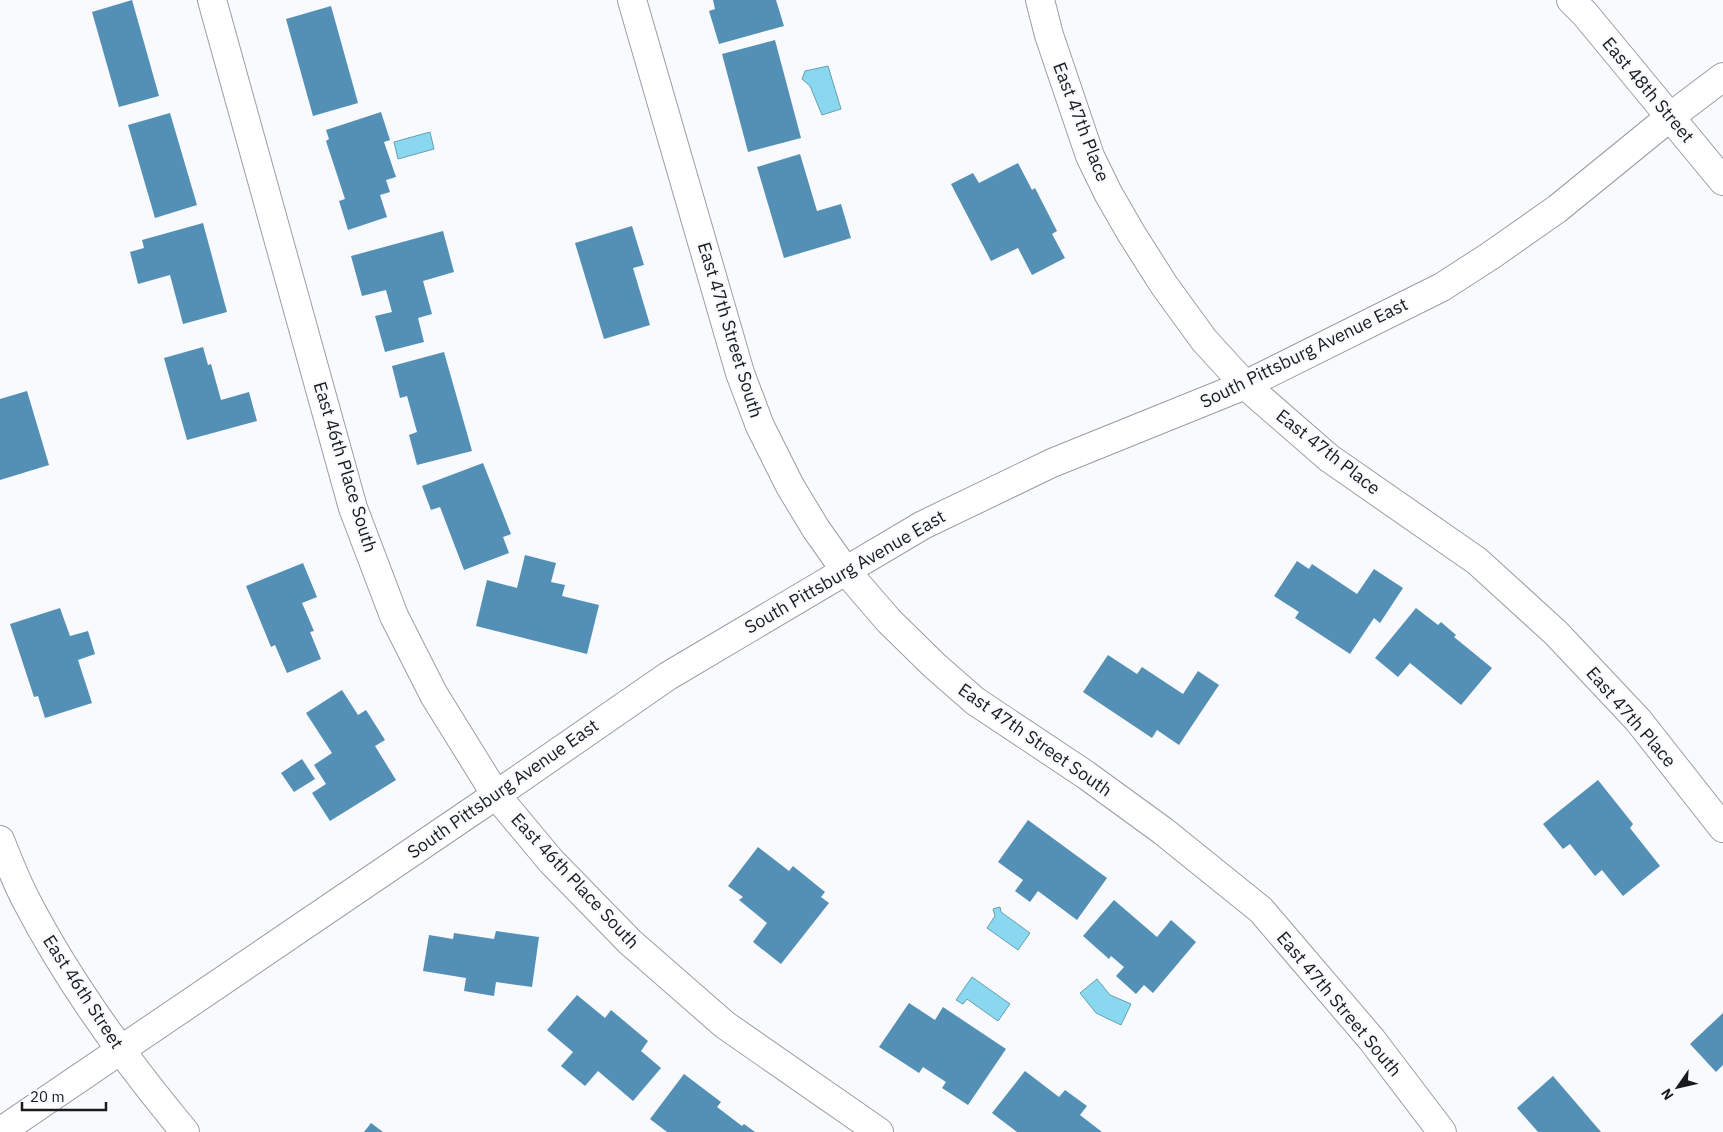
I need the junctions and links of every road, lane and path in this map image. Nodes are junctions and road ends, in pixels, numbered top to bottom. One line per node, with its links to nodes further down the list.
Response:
1 (212, 0): 10 (street, East 46th Place South)
2 (632, 0): 9 (street, East 47th Street South)
3 (1040, 0): 8 (street, East 47th Place)
4 (1571, 0): 6 (street, East 48th Street)
5 (1723, 77): 6 (street, South Pittsburg Avenue East)
6 (1670, 117): 7 (street, East 48th Street); 8 (street, South Pittsburg Avenue East)
7 (1723, 181)
8 (1244, 385): 9 (street, South Pittsburg Avenue East); 11 (street, East 47th Place)
9 (845, 570): 10 (street, South Pittsburg Avenue East); 17 (street, East 47th Street South)
10 (496, 795): 13 (street, South Pittsburg Avenue East); 16 (street, East 46th Place South)
11 (1723, 828)
12 (0, 840): 13 (street, East 46th Street)
13 (121, 1051): 14 (street, South Pittsburg Avenue East); 15 (street, East 46th Street)
14 (0, 1132)
15 (185, 1132)
16 (879, 1132)
17 (1442, 1132)

